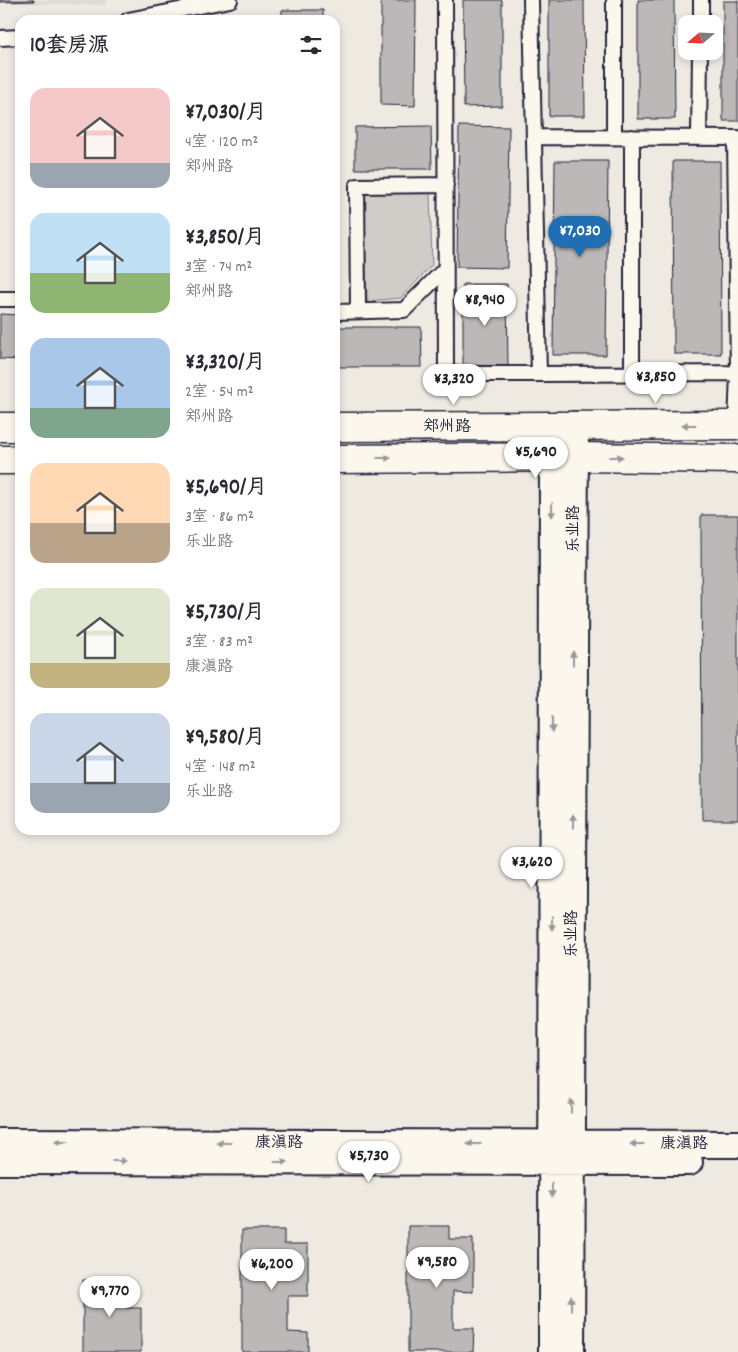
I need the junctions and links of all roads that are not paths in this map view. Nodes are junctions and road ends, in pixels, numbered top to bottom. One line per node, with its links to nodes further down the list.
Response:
1 (230, 0): 6 (lane)
2 (445, 0): 16 (lane)
3 (531, 0): 11 (lane)
4 (614, 0): 12 (lane)
5 (701, 0): 7 (lane)
6 (154, 15)
7 (700, 15)
8 (15, 37): 9 (lane)
9 (0, 38)
10 (700, 60): 14 (lane)
11 (534, 137): 12 (lane); 23 (lane)
12 (614, 137): 13 (lane)
13 (632, 137): 14 (lane); 24 (lane)
14 (699, 138): 15 (lane)
15 (736, 138): 22 (lane)
16 (446, 185): 17 (lane); 20 (lane)
17 (446, 268): 20 (lane); 23 (lane)
18 (0, 299): 19 (lane)
19 (15, 299)
20 (358, 311): 21 (lane)
21 (340, 312)
22 (738, 372): 24 (lane); 25 (lane)
23 (539, 374): 24 (lane)
24 (632, 374)
25 (737, 425): 26 (street, 郑州路, one-way to 26)
26 (564, 426): 29 (street, 郑州路); 30 (street, 乐业路)
27 (0, 427): 28 (street)
28 (15, 427)
29 (340, 427)
30 (563, 457): 31 (street, 郑州路, one-way to 31); 32 (street, 郑州路, one-way to 30); 37 (street, 乐业路)
31 (738, 458)
32 (340, 459)
33 (0, 460): 34 (street)
34 (15, 460)
35 (0, 1142): 37 (street, 康滇路, one-way to 35)
36 (738, 1144): 37 (street, 康滇路, one-way to 37)
37 (562, 1154): 38 (street, 康滇路, one-way to 37); 39 (street, 康滇路); 40 (street, 乐业路, one-way to 40); 41 (street, 乐业路, one-way to 37)
38 (0, 1161)
39 (738, 1162)
40 (552, 1352)
41 (571, 1352)

